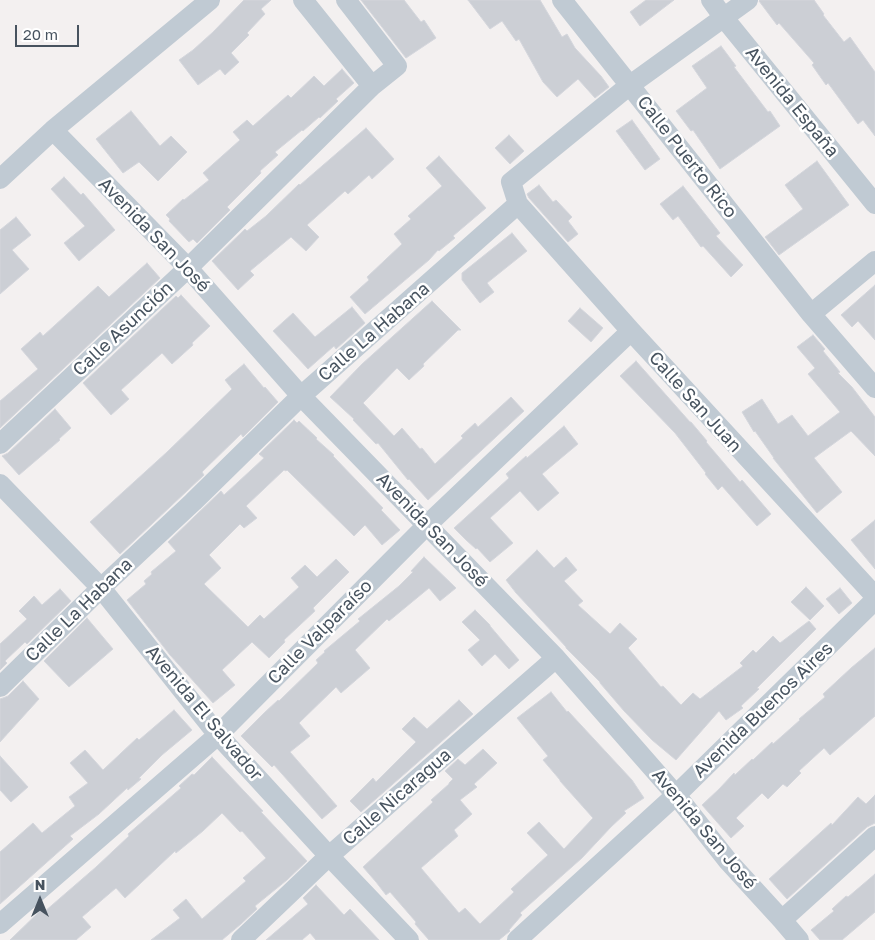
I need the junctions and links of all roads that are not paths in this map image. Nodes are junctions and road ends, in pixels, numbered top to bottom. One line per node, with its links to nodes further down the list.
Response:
1 (210, 0): 10 (street)
2 (303, 0): 9 (street)
3 (346, 0): 9 (street, Calle Asunción)
4 (562, 0): 8 (street, Calle Puerto Rico)
5 (711, 0): 7 (street, Avenida España)
6 (748, 0): 7 (street)
7 (724, 18): 8 (street); 13 (street, Avenida España)
8 (630, 85): 12 (street); 16 (street, Calle Puerto Rico)
9 (372, 86): 15 (street, Calle Asunción)
10 (53, 130): 11 (street); 15 (street, Avenida San José)
11 (0, 180)
12 (518, 204): 17 (street, Calle San Juan); 19 (street, Calle La Habana)
13 (875, 204)
14 (875, 261): 16 (street)
15 (188, 268): 19 (street, Avenida San José); 20 (street, Calle Asunción)
16 (811, 314): 18 (street, Calle Puerto Rico)
17 (631, 331): 22 (street, Calle Valparaíso); 24 (street, Calle San Juan)
18 (875, 388)
19 (301, 396): 22 (street, Avenida San José); 23 (street, Calle La Habana)
20 (0, 444)
21 (0, 484): 23 (street, Avenida El Salvador)
22 (426, 525): 25 (street, Avenida San José); 27 (street, Calle Valparaíso)
23 (101, 588): 26 (street, Calle La Habana); 27 (street, Avenida El Salvador)
24 (872, 589): 28 (street, Avenida Buenos Aires)
25 (556, 658): 28 (street, Avenida San José); 30 (street, Calle Nicaragua)
26 (0, 686)
27 (218, 735): 30 (street, Avenida El Salvador); 32 (street, Calle Valparaíso)
28 (676, 795): 31 (street, Avenida San José); 35 (street, Avenida Buenos Aires)
29 (875, 836): 31 (street)
30 (329, 856): 33 (street, Calle Nicaragua); 34 (street, Avenida El Salvador)
31 (782, 920): 36 (street, Avenida San José)
32 (0, 924)
33 (241, 940)
34 (409, 940)
35 (517, 940)
36 (799, 940)

